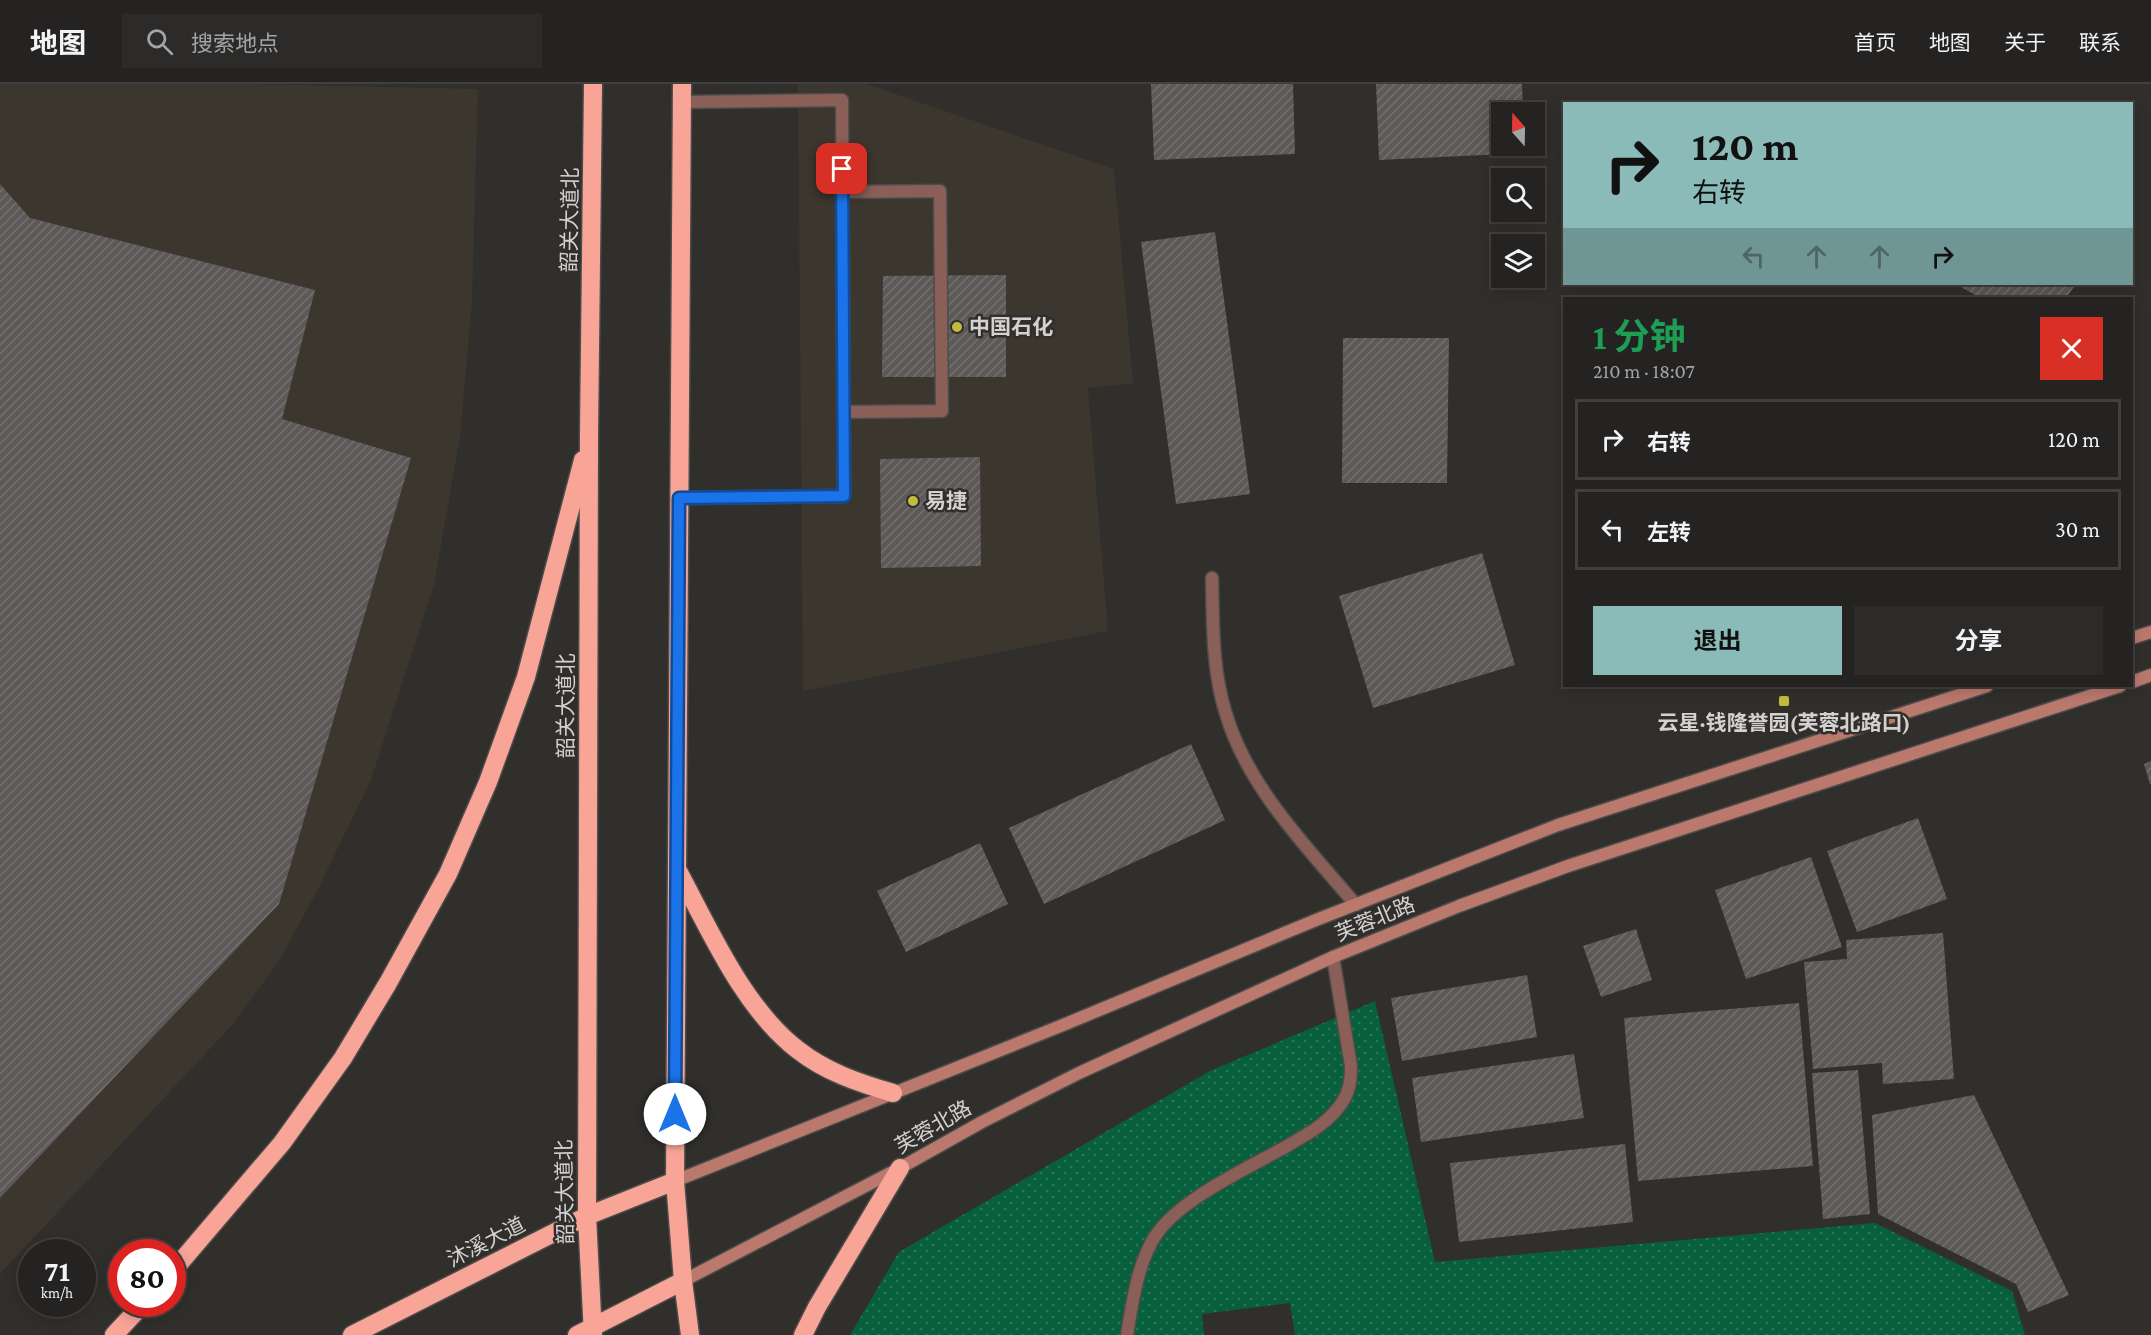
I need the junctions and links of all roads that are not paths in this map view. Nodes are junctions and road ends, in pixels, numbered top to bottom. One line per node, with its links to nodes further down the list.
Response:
1 (593, 84): 5 (highway, 韶关大道北)
2 (682, 93): 3 (lane); 6 (highway)
3 (842, 192): 4 (lane); 4 (lane)
4 (843, 412): 6 (lane)
5 (589, 435): 20 (highway, 韶关大道北); 21 (highway)
6 (679, 498): 14 (highway)
7 (1212, 578): 15 (lane)
8 (2151, 632): 9 (main road)
9 (2133, 638)
10 (2151, 675): 11 (main road)
11 (2133, 682)
12 (1984, 687): 15 (main road, 芙蓉北路)
13 (2117, 687): 16 (main road, 芙蓉北路)
14 (676, 867): 17 (highway); 19 (highway)
15 (1356, 904): 17 (main road, 芙蓉北路)
16 (1333, 957): 18 (main road, 芙蓉北路); 29 (lane)
17 (893, 1093): 19 (main road, 芙蓉北路)
18 (900, 1168): 22 (main road, 芙蓉北路); 28 (highway)
19 (675, 1181): 20 (highway, 沐溪大道); 22 (highway)
20 (586, 1216): 24 (highway, 韶关大道北); 26 (highway, 沐溪大道)
21 (186, 1256)
22 (683, 1281): 24 (highway); 27 (highway)
23 (131, 1317): 25 (highway)
24 (588, 1332)
25 (114, 1335)
26 (352, 1335)
27 (690, 1335)
28 (803, 1335)
29 (1127, 1335)

